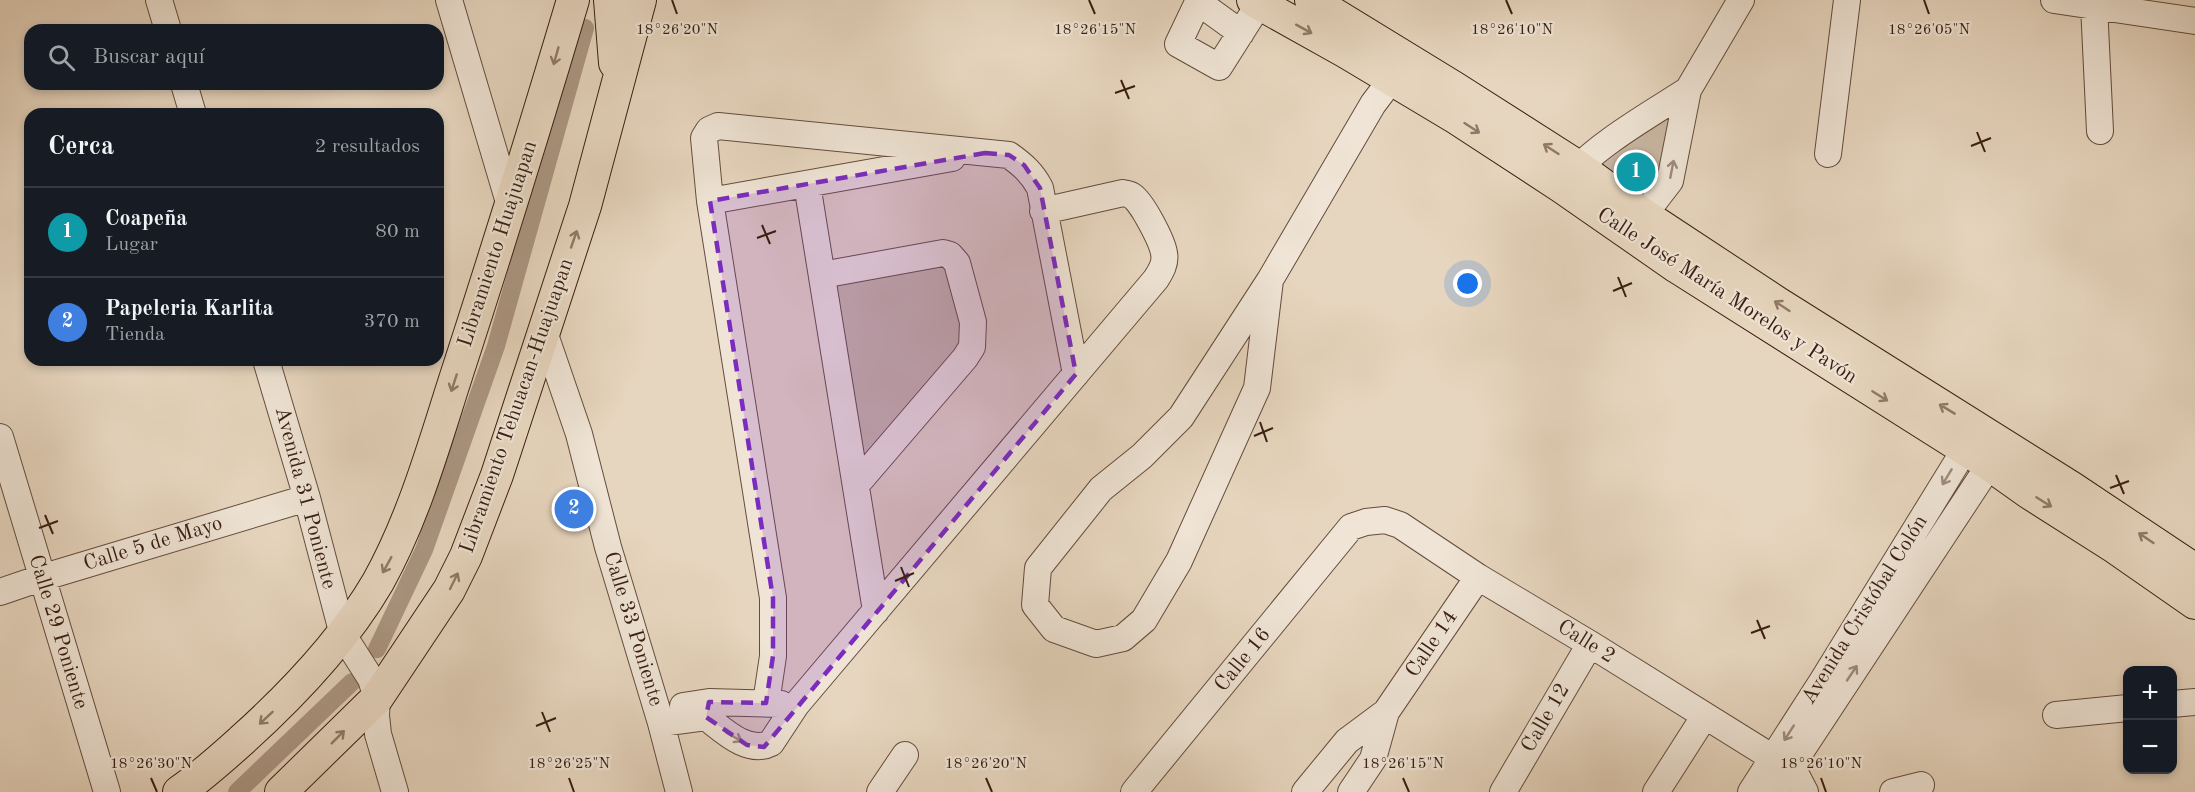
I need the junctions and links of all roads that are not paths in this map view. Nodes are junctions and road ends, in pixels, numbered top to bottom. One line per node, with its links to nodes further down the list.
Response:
1 (159, 0): 14 (street)
2 (449, 0): 27 (street)
3 (573, 0): 27 (main road, Libramiento Huajuapan, one-way to 27)
4 (610, 0): 17 (main road)
5 (640, 0): 17 (main road, Libramiento Tehuacan-Huajuapan)
6 (1311, 0): 16 (main road, Calle José María Morelos y Pavón)
7 (1741, 0): 19 (street)
8 (1847, 0): 23 (street)
9 (2054, 0): 12 (street)
10 (1199, 1): 15 (street); 15 (street)
11 (1256, 2): 15 (street); 16 (main road, Calle José María Morelos y Pavón, one-way to 16)
12 (2109, 5): 13 (street); 21 (street)
13 (2195, 21)
14 (166, 24)
15 (1241, 33)
16 (1399, 69): 24 (main road, Calle José María Morelos y Pavón); 31 (street)
17 (617, 82): 32 (main road, Libramiento Tehuacan-Huajuapan, one-way to 17)
18 (186, 90): 20 (street)
19 (1688, 90): 24 (street); 29 (street, one-way to 19)
20 (191, 108)
21 (2100, 131)
22 (985, 153): 25 (street); 26 (street); 28 (street)
23 (1828, 154)
24 (1570, 176): 29 (main road, Calle José María Morelos y Pavón)
25 (807, 184): 26 (street); 30 (street)
26 (710, 201): 50 (street)
27 (511, 209): 46 (main road, Libramiento Huajuapan, one-way to 46)
28 (1043, 211): 34 (street); 34 (street)
29 (1636, 225): 36 (main road, Calle José María Morelos y Pavón)
30 (822, 275): 37 (street); 37 (street)
31 (1270, 280): 31 (street)
32 (543, 329): 48 (main road, Libramiento Tehuacan-Huajuapan, one-way to 32); 57 (street, Calle 33 Poniente)
33 (273, 366): 38 (street, Avenida 31 Poniente)
34 (1076, 374): 45 (street)
35 (0, 437): 42 (street, Calle 29 Poniente)
36 (1984, 446): 40 (main road, Calle José María Morelos y Pavón, one-way to 36); 44 (main road, Calle José María Morelos y Pavón, one-way to 44); 60 (street, Avenida Cristóbal Colón)
37 (856, 485): 45 (street)
38 (307, 498): 42 (street, Calle 5 de Mayo); 46 (street, Avenida 31 Poniente)
39 (1351, 527): 41 (street, Calle 2); 68 (street, Calle 16)
40 (2195, 570)
41 (1478, 577): 47 (street, Calle 2); 55 (street, Calle 14)
42 (41, 578): 43 (street, Calle 5 de Mayo); 62 (street, Calle 29 Poniente)
43 (0, 592)
44 (2195, 603)
45 (876, 611): 52 (street)
46 (348, 644): 48 (street, Avenida 31 Poniente); 63 (main road, Libramiento Huajuapan, one-way to 63)
47 (1590, 644): 58 (street, Calle 2); 71 (street, Calle 12)
48 (374, 688): 64 (main road, Libramiento Tehuacan-Huajuapan, one-way to 48); 65 (street)
49 (2195, 702): 51 (street)
50 (765, 703): 52 (street); 54 (street)
51 (2177, 704)
52 (796, 705): 54 (street, one-way to 52)
53 (2123, 708): 56 (street)
54 (708, 710): 57 (street)
55 (1386, 712): 69 (street, Calle 14); 70 (street, Calle 14)
56 (2056, 715)
57 (659, 716): 66 (street, Calle 33 Poniente)
58 (1704, 717): 60 (street, Calle 2); 72 (street)
59 (906, 754): 67 (street)
60 (1782, 762): 73 (street, Avenida Cristóbal Colón); 74 (street, Avenida Cristóbal Colón); 75 (street)
61 (1921, 785): 76 (street)
62 (107, 792)
63 (179, 792)
64 (281, 792)
65 (395, 792)
66 (679, 792)
67 (880, 792)
68 (1134, 792)
69 (1305, 792)
70 (1351, 792)
71 (1503, 792)
72 (1656, 792)
73 (1751, 792)
74 (1774, 792)
75 (1805, 792)
76 (1893, 792)

